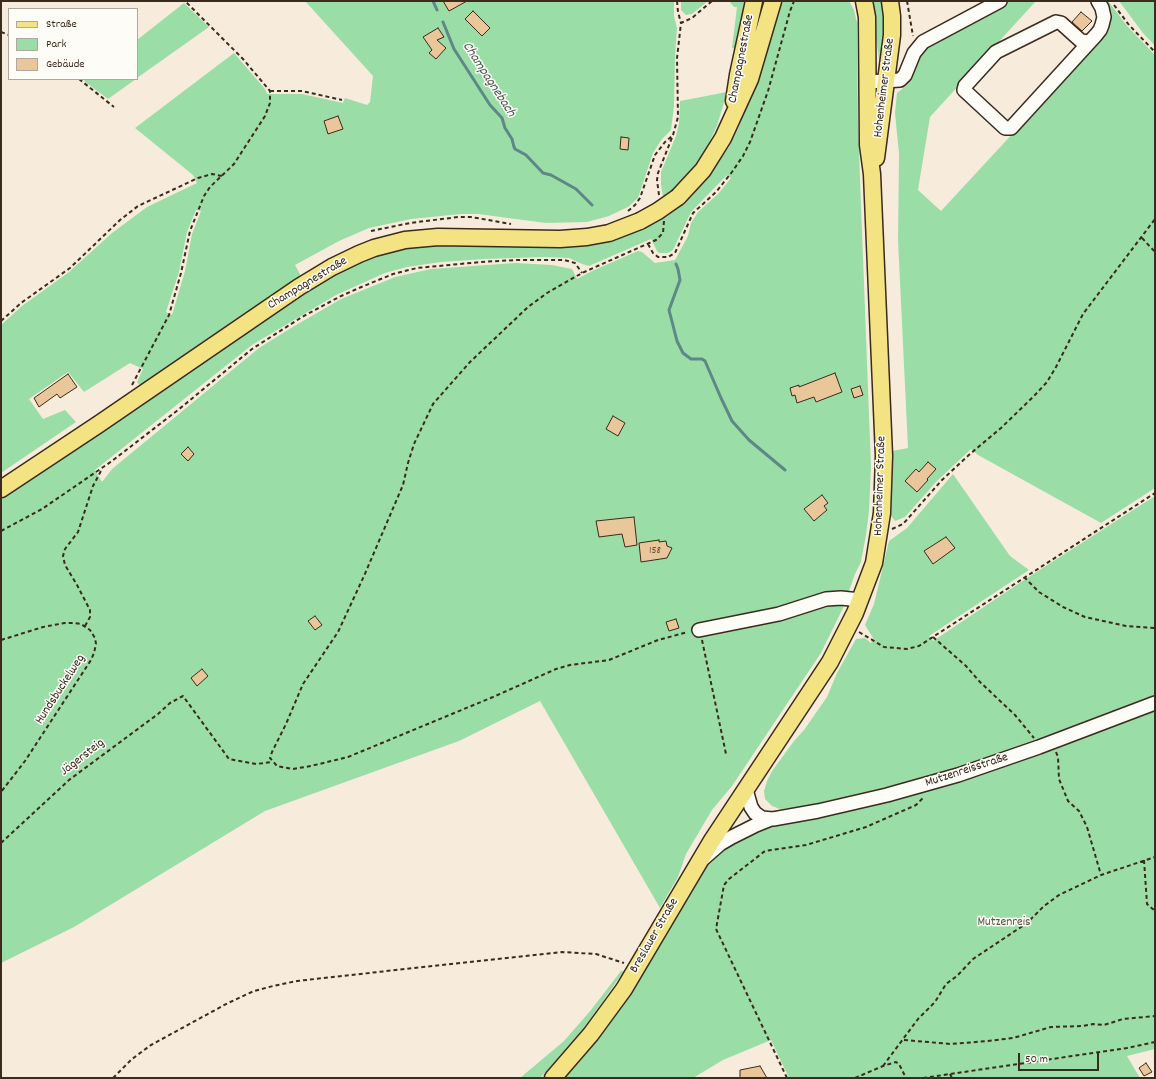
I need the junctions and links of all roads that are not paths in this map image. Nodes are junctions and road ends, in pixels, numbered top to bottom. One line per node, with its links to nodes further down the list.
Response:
1 (754, 1): 10 (main road, Champagnestraße)
2 (772, 1): 10 (main road, Champagnestraße)
3 (864, 1): 8 (main road, Hohenheimer Straße)
4 (890, 1): 9 (main road, Hohenheimer Straße)
5 (1000, 1): 9 (street)
6 (1098, 1): 7 (street)
7 (1089, 42): 7 (street)
8 (868, 82): 9 (street); 11 (main road, Hohenheimer Straße)
9 (887, 82): 11 (main road, Hohenheimer Straße)
10 (732, 117): 12 (main road, Champagnestraße, bridge)
11 (872, 174): 13 (main road, Hohenheimer Straße)
12 (1, 489)
13 (860, 600): 14 (street); 16 (main road, Hohenheimer Straße)
14 (700, 630)
15 (1155, 703): 17 (street, Mutzenreisstraße)
16 (747, 787): 17 (street); 18 (main road, Breslauer Straße)
17 (773, 819): 18 (street, Mutzenreisstraße)
18 (697, 864): 19 (main road, Breslauer Straße)
19 (553, 1078)

